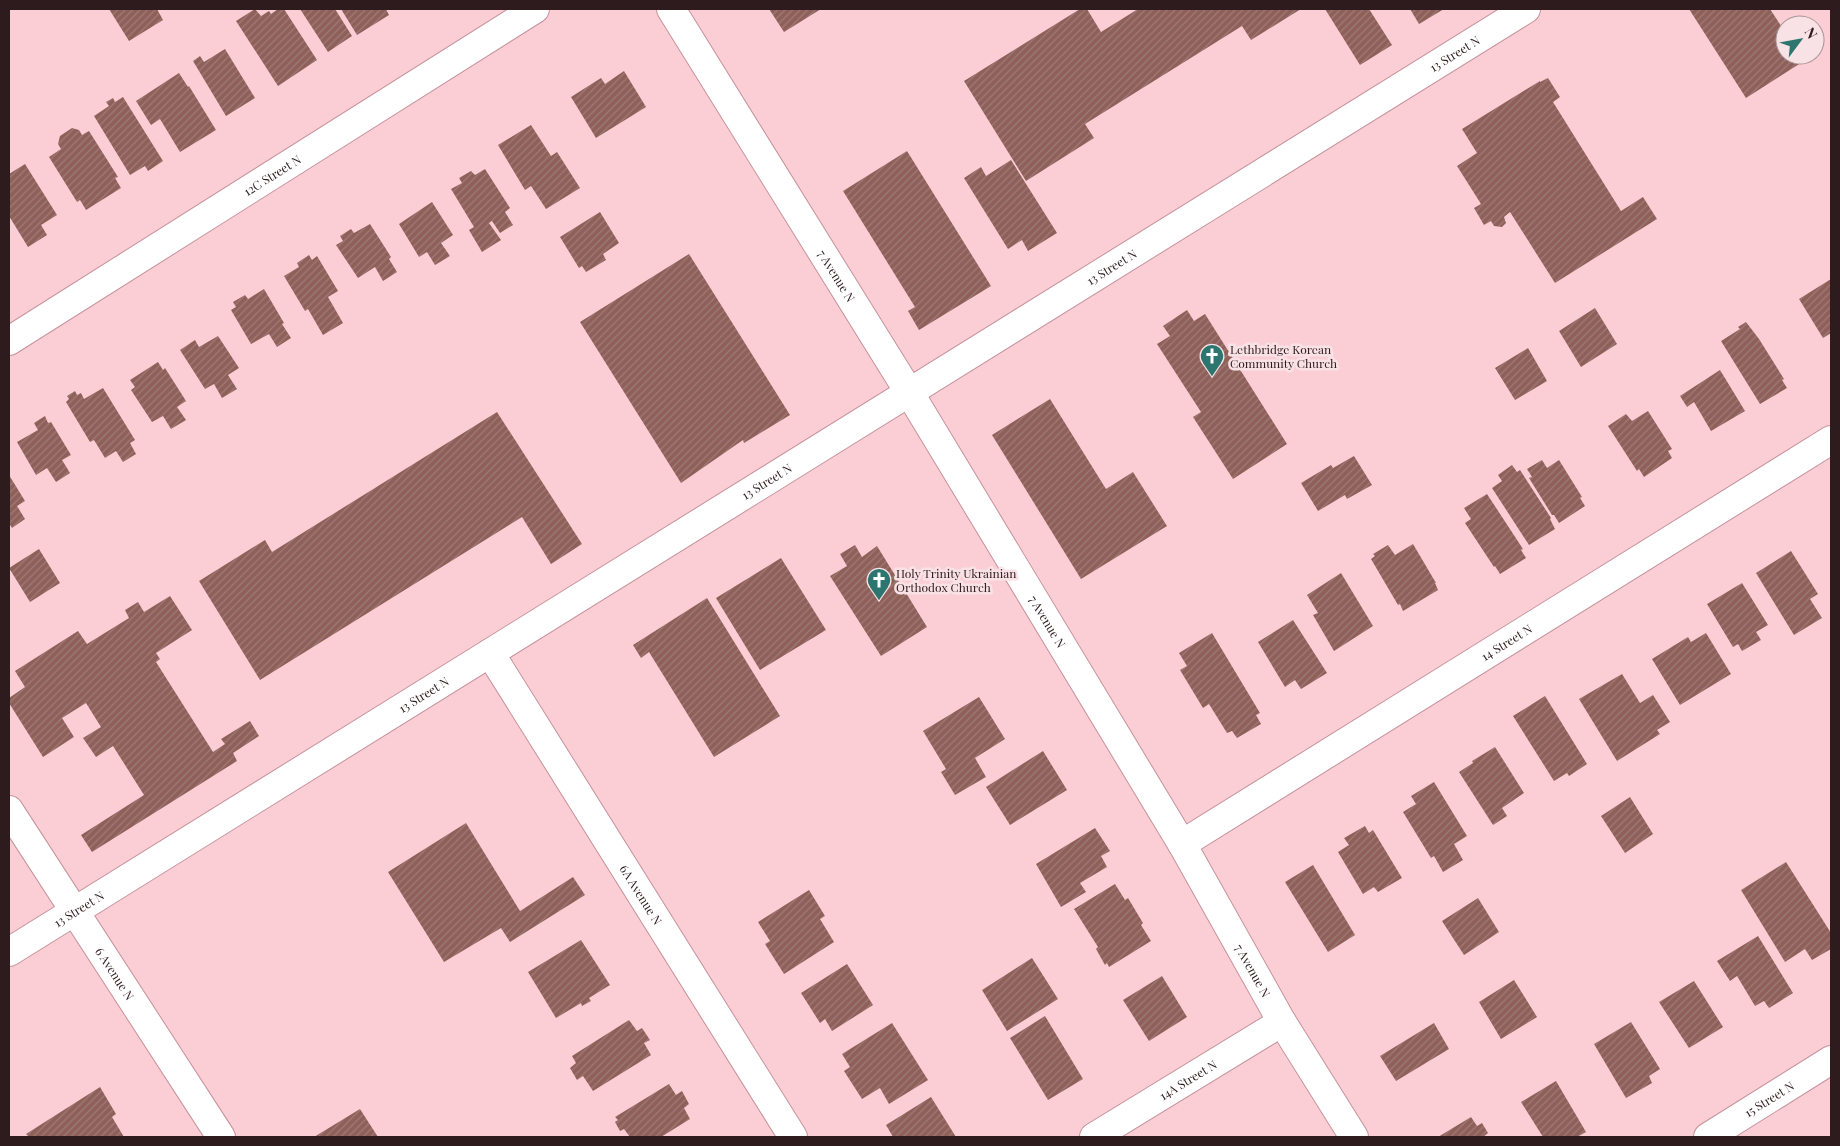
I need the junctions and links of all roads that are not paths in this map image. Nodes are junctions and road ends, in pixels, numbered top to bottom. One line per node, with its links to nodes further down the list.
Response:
1 (535, 9): 4 (street, 12C Street N)
2 (671, 9): 5 (street, 7 Avenue N)
3 (1526, 9): 5 (street, 13 Street N)
4 (9, 341)
5 (909, 392): 7 (street, 13 Street N); 9 (street, 7 Avenue N)
6 (1831, 440): 9 (street, 14 Street N)
7 (490, 653): 10 (street, 13 Street N); 15 (street, 6A Avenue N)
8 (9, 810): 10 (street, 6 Avenue N)
9 (1182, 844): 12 (street, 7 Avenue N)
10 (73, 912): 11 (street, 13 Street N); 14 (street, 6 Avenue N)
11 (9, 952)
12 (1282, 1022): 16 (street, 14A Street N); 17 (street, 7 Avenue N)
13 (1831, 1060): 18 (street, 15 Street N)
14 (221, 1137)
15 (793, 1137)
16 (1094, 1137)
17 (1354, 1137)
18 (1708, 1137)

